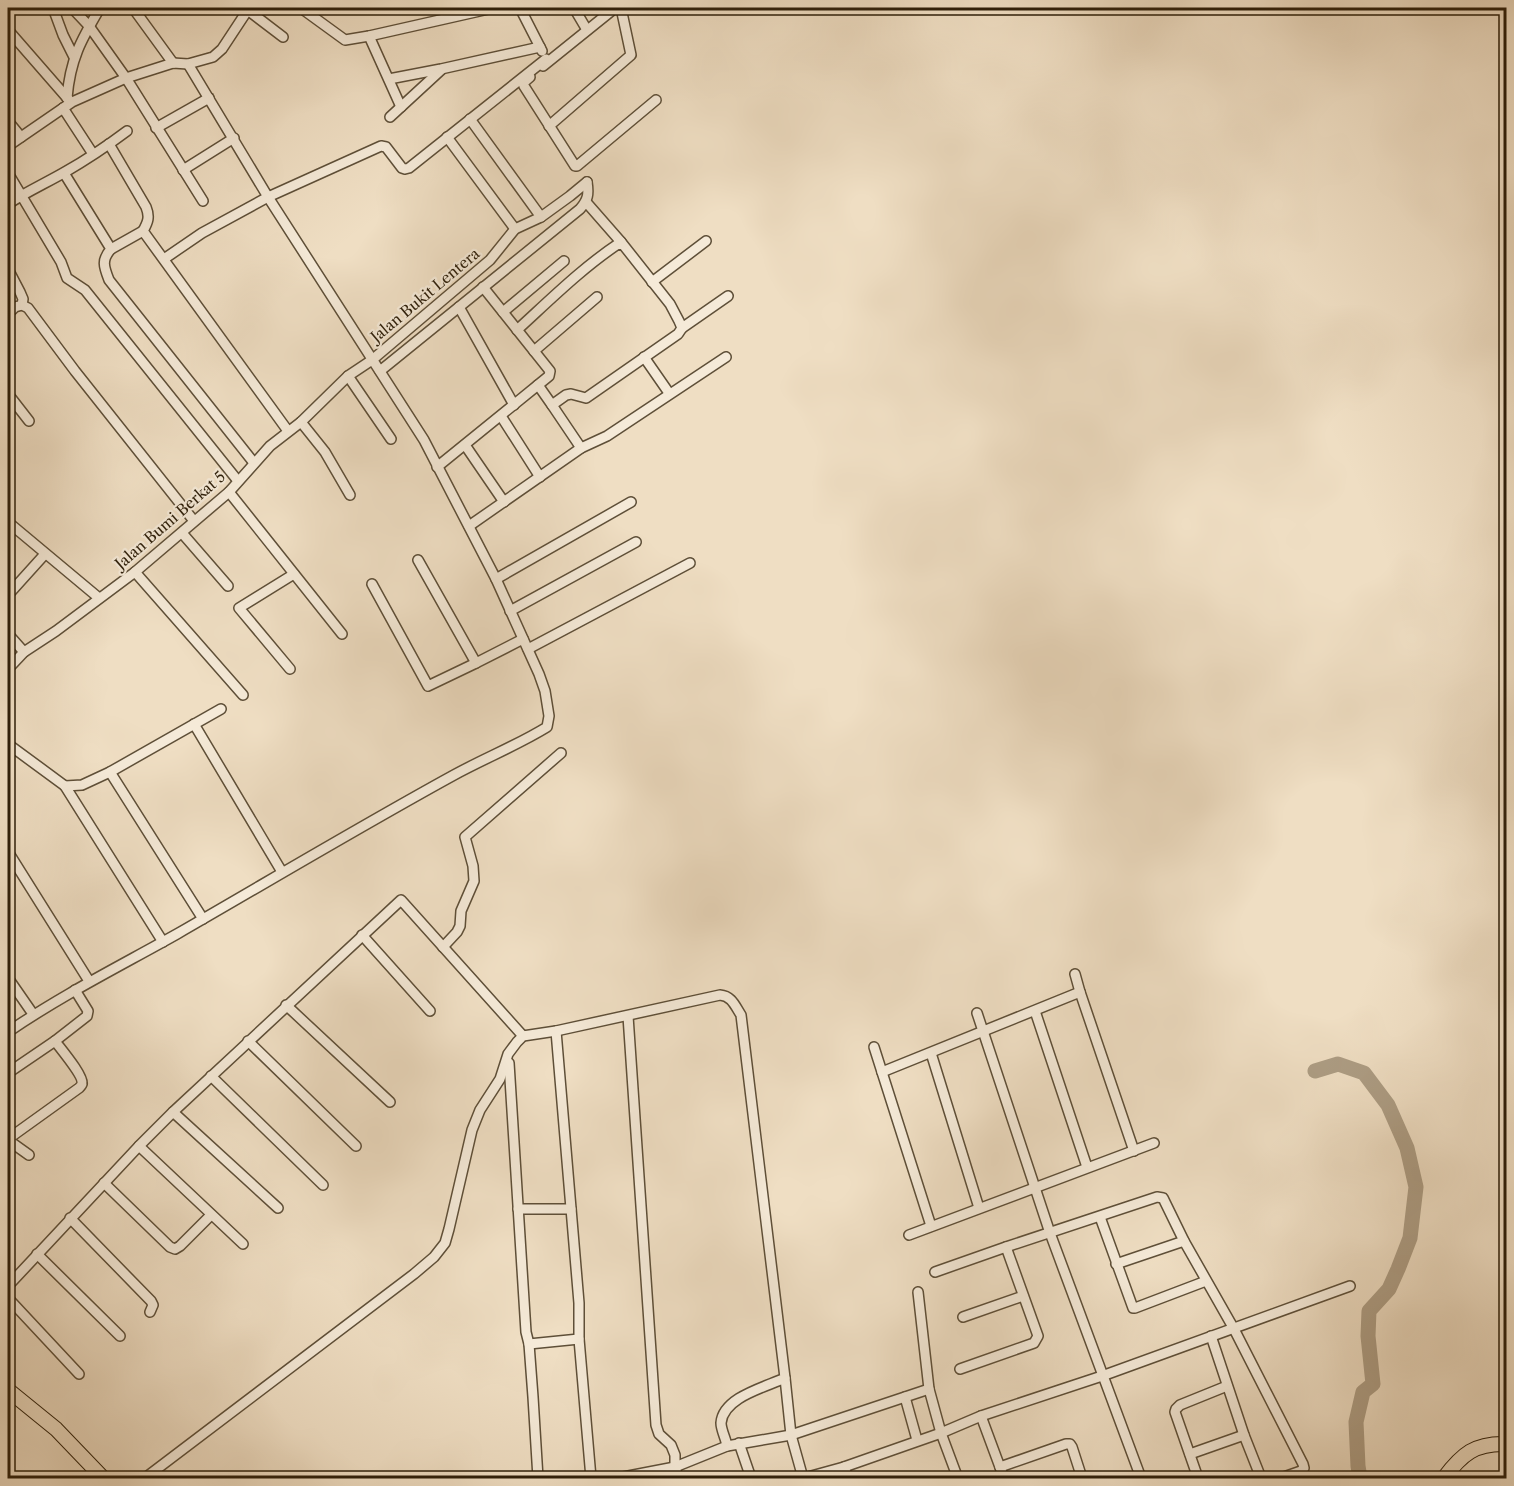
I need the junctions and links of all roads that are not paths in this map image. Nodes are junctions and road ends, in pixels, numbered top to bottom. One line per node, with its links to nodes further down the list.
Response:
1 (53, 8): 18 (street)
2 (72, 8): 12 (street)
3 (100, 8): 12 (street)
4 (133, 8): 20 (street)
5 (247, 8): 16 (street); 21 (street)
6 (301, 8): 15 (street)
7 (493, 8): 15 (street)
8 (520, 8): 17 (street)
9 (574, 8): 14 (street)
10 (615, 8): 14 (street)
11 (621, 8): 33 (street)
12 (89, 26): 18 (street); 23 (street)
13 (8, 30): 26 (street)
14 (587, 30): 19 (street)
15 (369, 36): 24 (street)
16 (284, 37)
17 (540, 47): 19 (street); 22 (street)
18 (74, 57): 26 (street)
19 (547, 61): 31 (street); 33 (street)
20 (173, 63): 21 (street); 23 (street)
21 (188, 64): 25 (street)
22 (441, 69): 24 (street); 28 (street)
23 (126, 78): 26 (street); 34 (street)
24 (389, 79): 28 (street)
25 (209, 98): 34 (street); 38 (street)
26 (70, 100): 29 (street)
27 (656, 100): 33 (street)
28 (401, 107): 30 (street)
29 (63, 108): 36 (street); 41 (street)
30 (390, 117)
31 (470, 119): 37 (street); 50 (street)
32 (8, 121): 36 (street)
33 (549, 126)
34 (156, 128): 42 (street)
35 (127, 130): 39 (street)
36 (21, 137): 40 (street)
37 (447, 137): 46 (street); 51 (street)
38 (234, 138): 42 (street); 46 (street)
39 (109, 144): 41 (street); 52 (street)
40 (8, 146)
41 (93, 154): 44 (street)
42 (183, 170): 47 (street)
43 (8, 173): 45 (street)
44 (64, 173): 45 (street); 55 (street)
45 (22, 195): 49 (street); 90 (street)
46 (268, 197): 56 (street); 72 (street)
47 (203, 201)
48 (586, 202): 50 (street, Jalan Bukit Lentera); 54 (street); 60 (street)
49 (8, 204)
50 (541, 217): 51 (street, Jalan Bukit Lentera)
51 (515, 229): 72 (street, Jalan Bukit Lentera)
52 (142, 231): 55 (street); 56 (street)
53 (706, 241): 59 (street)
54 (621, 242): 59 (street); 68 (street)
55 (111, 249): 87 (street)
56 (164, 259): 83 (street)
57 (564, 261): 65 (street)
58 (8, 269): 63 (street)
59 (652, 282): 67 (street)
60 (483, 287): 64 (street); 65 (street)
61 (728, 296): 67 (street)
62 (597, 297): 69 (street)
63 (22, 305): 66 (street); 95 (street)
64 (459, 307): 73 (street); 78 (street)
65 (503, 312): 68 (street)
66 (8, 314)
67 (682, 328): 70 (street)
68 (517, 330): 69 (street)
69 (534, 351): 75 (street)
70 (644, 357): 76 (street); 79 (street)
71 (726, 357): 76 (street)
72 (372, 360): 73 (street); 74 (street, Jalan Bumi Berkat 5)
73 (380, 371): 88 (street)
74 (348, 376): 82 (street, Jalan Bumi Berkat 5); 84 (street)
75 (538, 385): 78 (street); 79 (street)
76 (669, 393): 86 (street)
77 (8, 394): 81 (street)
78 (514, 405): 80 (street)
79 (552, 405): 86 (street)
80 (501, 416): 85 (street); 89 (street)
81 (29, 420)
82 (301, 422): 83 (street, Jalan Bumi Berkat 5); 92 (street)
83 (288, 431): 87 (street, Jalan Bumi Berkat 5)
84 (391, 439)
85 (465, 445): 88 (street); 93 (street)
86 (581, 448): 89 (street)
87 (254, 463): 90 (street, Jalan Bumi Berkat 5)
88 (437, 467): 97 (street)
89 (540, 477): 93 (street)
90 (238, 481): 91 (street, Jalan Bumi Berkat 5)
91 (229, 492): 95 (street, Jalan Bumi Berkat 5); 104 (street)
92 (351, 495)
93 (504, 502): 97 (street)
94 (631, 502): 105 (street)
95 (194, 521): 98 (street, Jalan Bumi Berkat 5)
96 (8, 524): 100 (street)
97 (469, 526): 105 (street)
98 (182, 533): 103 (street, Jalan Bumi Berkat 5); 107 (street)
99 (636, 542): 110 (street)
100 (45, 554): 108 (street); 109 (street)
101 (418, 560): 116 (street)
102 (690, 563): 114 (street)
103 (135, 572): 109 (street, Jalan Bumi Berkat 5); 119 (street)
104 (294, 574): 112 (street); 118 (street)
105 (496, 579): 110 (street)
106 (372, 584): 116 (street)
107 (228, 586)
108 (8, 595)
109 (99, 598): 115 (street, Jalan Bumi Berkat 5)
110 (510, 611): 113 (street)
111 (8, 634): 115 (street)
112 (342, 634)
113 (523, 639): 114 (street); 116 (street)
114 (528, 649): 127 (street)
115 (24, 652): 117 (street, Jalan Bumi Berkat 5)
116 (476, 663)
117 (8, 669)
118 (290, 669)
119 (243, 695)
120 (221, 709): 121 (street)
121 (194, 724): 124 (street); 127 (street)
122 (8, 744): 125 (street)
123 (561, 753): 131 (street)
124 (110, 772): 125 (street); 128 (street)
125 (65, 786): 130 (street)
126 (10, 855): 134 (street)
127 (282, 872): 128 (street)
128 (203, 919): 130 (street)
129 (362, 935): 131 (street); 137 (street); 138 (street)
130 (163, 942): 134 (street)
131 (443, 947): 146 (street)
132 (1075, 974): 136 (street)
133 (8, 978): 141 (street)
134 (89, 981): 135 (street)
135 (75, 990): 141 (street); 147 (street)
136 (1080, 992): 139 (street); 161 (street)
137 (286, 1005): 148 (street); 155 (street)
138 (430, 1011)
139 (1035, 1011): 145 (street); 163 (street)
140 (977, 1013): 145 (street)
141 (33, 1014): 144 (street)
142 (628, 1016): 143 (street); 199 (street); 213 (street)
143 (556, 1031): 146 (street); 170 (street)
144 (8, 1032)
145 (983, 1032): 150 (street); 166 (street)
146 (523, 1036): 151 (street)
147 (55, 1041): 153 (street); 157 (street)
148 (248, 1041): 154 (street); 160 (street)
149 (874, 1047): 152 (street)
150 (931, 1053): 152 (street); 168 (street)
151 (508, 1054): 169 (street); 217 (street)
152 (882, 1072): 174 (street)
153 (8, 1073)
154 (211, 1076): 156 (street); 165 (street)
155 (390, 1102)
156 (173, 1112): 159 (street); 167 (street)
157 (8, 1139): 162 (street)
158 (1154, 1143): 161 (street)
159 (139, 1146): 164 (street); 171 (street)
160 (356, 1146)
161 (1134, 1151): 163 (street)
162 (29, 1155)
163 (1087, 1167): 166 (street)
164 (104, 1184): 171 (street); 173 (street)
165 (323, 1185)
166 (1035, 1187): 168 (street); 175 (street)
167 (278, 1208)
168 (979, 1208): 174 (street)
169 (518, 1209): 170 (street); 195 (street)
170 (571, 1209): 194 (street)
171 (211, 1215): 178 (street)
172 (1100, 1216): 175 (street); 177 (street); 181 (street)
173 (70, 1218): 180 (street); 189 (street)
174 (931, 1226): 176 (street)
175 (1050, 1233): 179 (street); 198 (street)
176 (909, 1235)
177 (1184, 1241): 181 (street); 183 (street)
178 (243, 1244)
179 (1006, 1247): 182 (street); 187 (street)
180 (37, 1254): 184 (street); 192 (street)
181 (1116, 1264): 183 (street)
182 (935, 1272)
183 (1206, 1281): 191 (street)
184 (8, 1286)
185 (1350, 1286): 191 (street)
186 (918, 1292): 201 (street)
187 (1023, 1296): 190 (street); 196 (street)
188 (8, 1298): 197 (street)
189 (150, 1311)
190 (963, 1317)
191 (1234, 1329): 193 (street); 231 (street)
192 (120, 1336)
193 (1211, 1336): 198 (street); 200 (street)
194 (579, 1339): 195 (street); 219 (street)
195 (529, 1344): 218 (street)
196 (960, 1369)
197 (79, 1374)
198 (1102, 1376): 204 (street); 228 (street)
199 (784, 1378): 206 (street); 211 (street)
200 (1227, 1386): 207 (street); 212 (street)
201 (929, 1389): 203 (street); 205 (street)
202 (8, 1390): 216 (main road)
203 (905, 1397): 206 (street); 208 (street)
204 (981, 1416): 205 (street); 215 (street)
205 (941, 1433): 208 (street); 225 (street)
206 (791, 1435): 209 (street); 223 (street)
207 (1244, 1435): 212 (street); 230 (street)
208 (917, 1440): 214 (street)
209 (739, 1443): 211 (street); 222 (street)
210 (1506, 1444): 232 (main road)
211 (727, 1446): 213 (street)
212 (1190, 1454): 229 (street)
213 (675, 1467): 220 (street); 221 (street)
214 (844, 1467): 223 (street); 224 (street)
215 (1000, 1467): 226 (street); 227 (street)
216 (103, 1479)
217 (145, 1479)
218 (538, 1479)
219 (591, 1479)
220 (618, 1479)
221 (678, 1479)
222 (751, 1479)
223 (803, 1479)
224 (848, 1479)
225 (951, 1479)
226 (1005, 1479)
227 (1082, 1479)
228 (1141, 1479)
229 (1198, 1479)
230 (1261, 1479)
231 (1281, 1479)
232 (1444, 1479)

